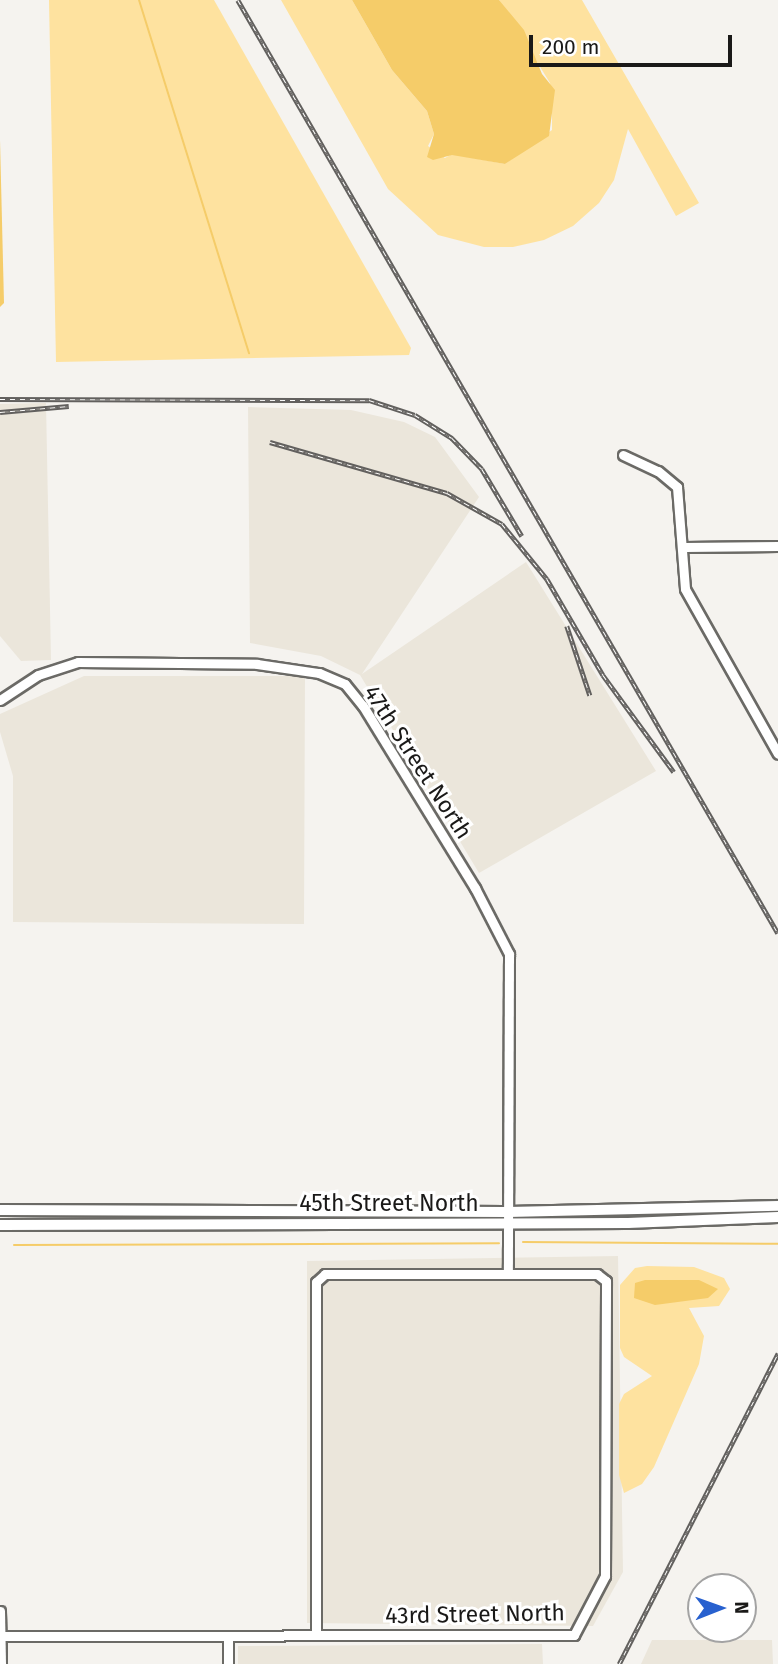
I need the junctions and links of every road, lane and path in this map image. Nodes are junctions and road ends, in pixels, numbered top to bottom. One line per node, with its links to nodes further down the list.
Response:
1 (623, 456): 3 (street)
2 (778, 546): 3 (street)
3 (685, 547): 5 (street)
4 (0, 700): 9 (street, 47th Street North)
5 (778, 754)
6 (778, 1206): 9 (main road, 45th Street North)
7 (0, 1210): 9 (main road, 45th Street North)
8 (778, 1217): 9 (main road, 45th Street North)
9 (508, 1218): 10 (main road, 45th Street North); 11 (street)
10 (0, 1225)
11 (508, 1273): 13 (street); 13 (street, 43rd Street North)
12 (0, 1611): 14 (street)
13 (316, 1634): 15 (street, 43rd Street North)
14 (0, 1636): 15 (street, 43rd Street North); 16 (street)
15 (228, 1636): 17 (street)
16 (1, 1664)
17 (228, 1664)

